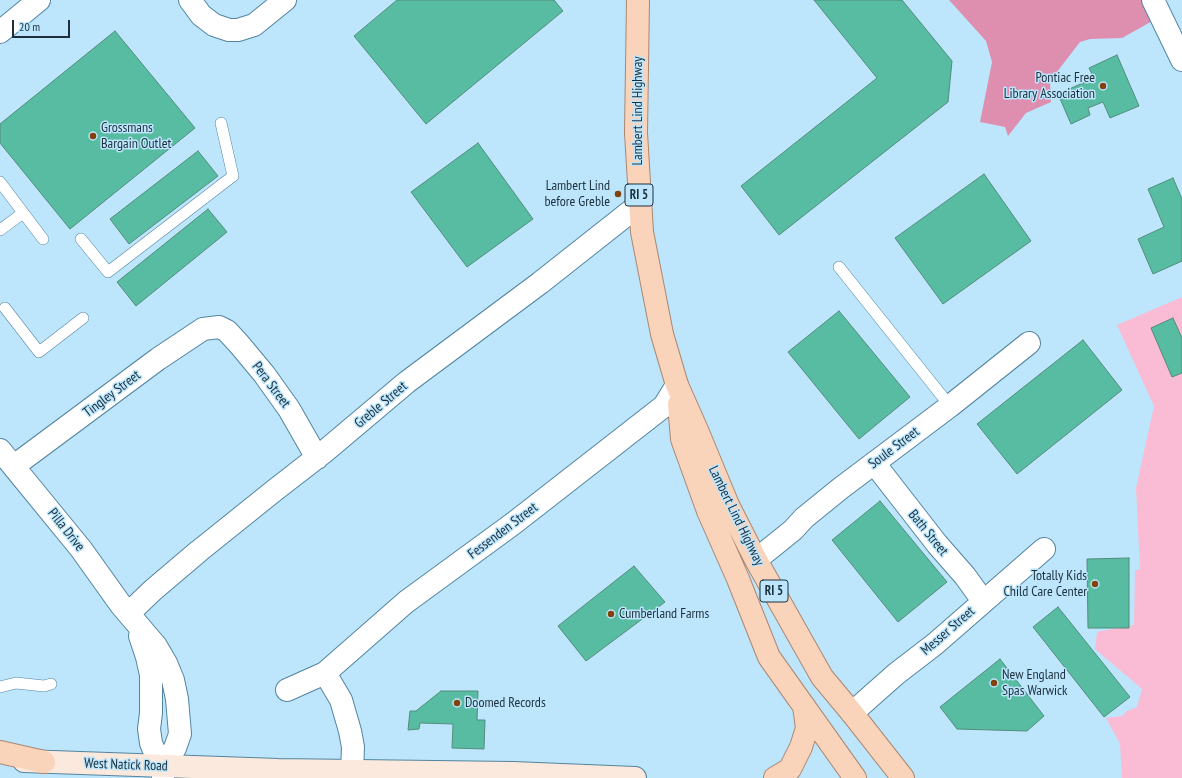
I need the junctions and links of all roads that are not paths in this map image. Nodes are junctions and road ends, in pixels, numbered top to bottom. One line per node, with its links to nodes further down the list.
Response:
1 (39, 0): 6 (street)
2 (285, 0): 5 (street)
3 (638, 0): 10 (main road, Lambert Lind Highway / RI 5)
4 (1153, 0): 7 (street)
5 (195, 8)
6 (0, 32)
7 (1182, 60)
8 (221, 123): 14 (lane)
9 (0, 182): 11 (lane)
10 (640, 204): 20 (main road, Lambert Lind Highway / RI 5); 23 (street, Greble Street)
11 (23, 213): 12 (lane); 13 (lane)
12 (0, 230)
13 (43, 239)
14 (82, 239)
15 (839, 268): 21 (lane)
16 (5, 308): 17 (lane)
17 (83, 318)
18 (212, 327): 23 (street, Pera Street); 25 (street, Tingley Street)
19 (1029, 343): 21 (street, Soule Street)
20 (677, 385): 30 (street, Fessenden Street); 34 (main road, Lambert Lind Highway / RI 5); 35 (main road, Lambert Lind Highway / RI 5)
21 (950, 406): 24 (street, Soule Street)
22 (0, 450): 25 (street, Pilla Drive)
23 (317, 458): 29 (street, Greble Street)
24 (874, 463): 27 (street, Soule Street); 28 (street, Bath Street)
25 (14, 466): 29 (street, Pilla Drive)
26 (1044, 549): 28 (street, Messer Street)
27 (762, 555)
28 (983, 601): 35 (street, Messer Street)
29 (129, 613): 40 (street, Pilla Drive); 40 (street, Pilla Drive)
30 (326, 673): 33 (street, Fessenden Street); 39 (street)
31 (51, 684): 32 (lane)
32 (0, 687)
33 (286, 690)
34 (804, 706): 43 (main road); 44 (main road, Lambert Lind Highway / RI 5)
35 (852, 713): 45 (main road, Lambert Lind Highway / RI 5)
36 (0, 752): 38 (main road)
37 (0, 761): 38 (main road, West Natick Road)
38 (44, 762): 40 (main road, West Natick Road)
39 (352, 771): 40 (main road, West Natick Road); 41 (main road, West Natick Road)
40 (164, 772)
41 (468, 776): 42 (main road, West Natick Road)
42 (635, 778)
43 (775, 778)
44 (855, 778)
45 (903, 778)

